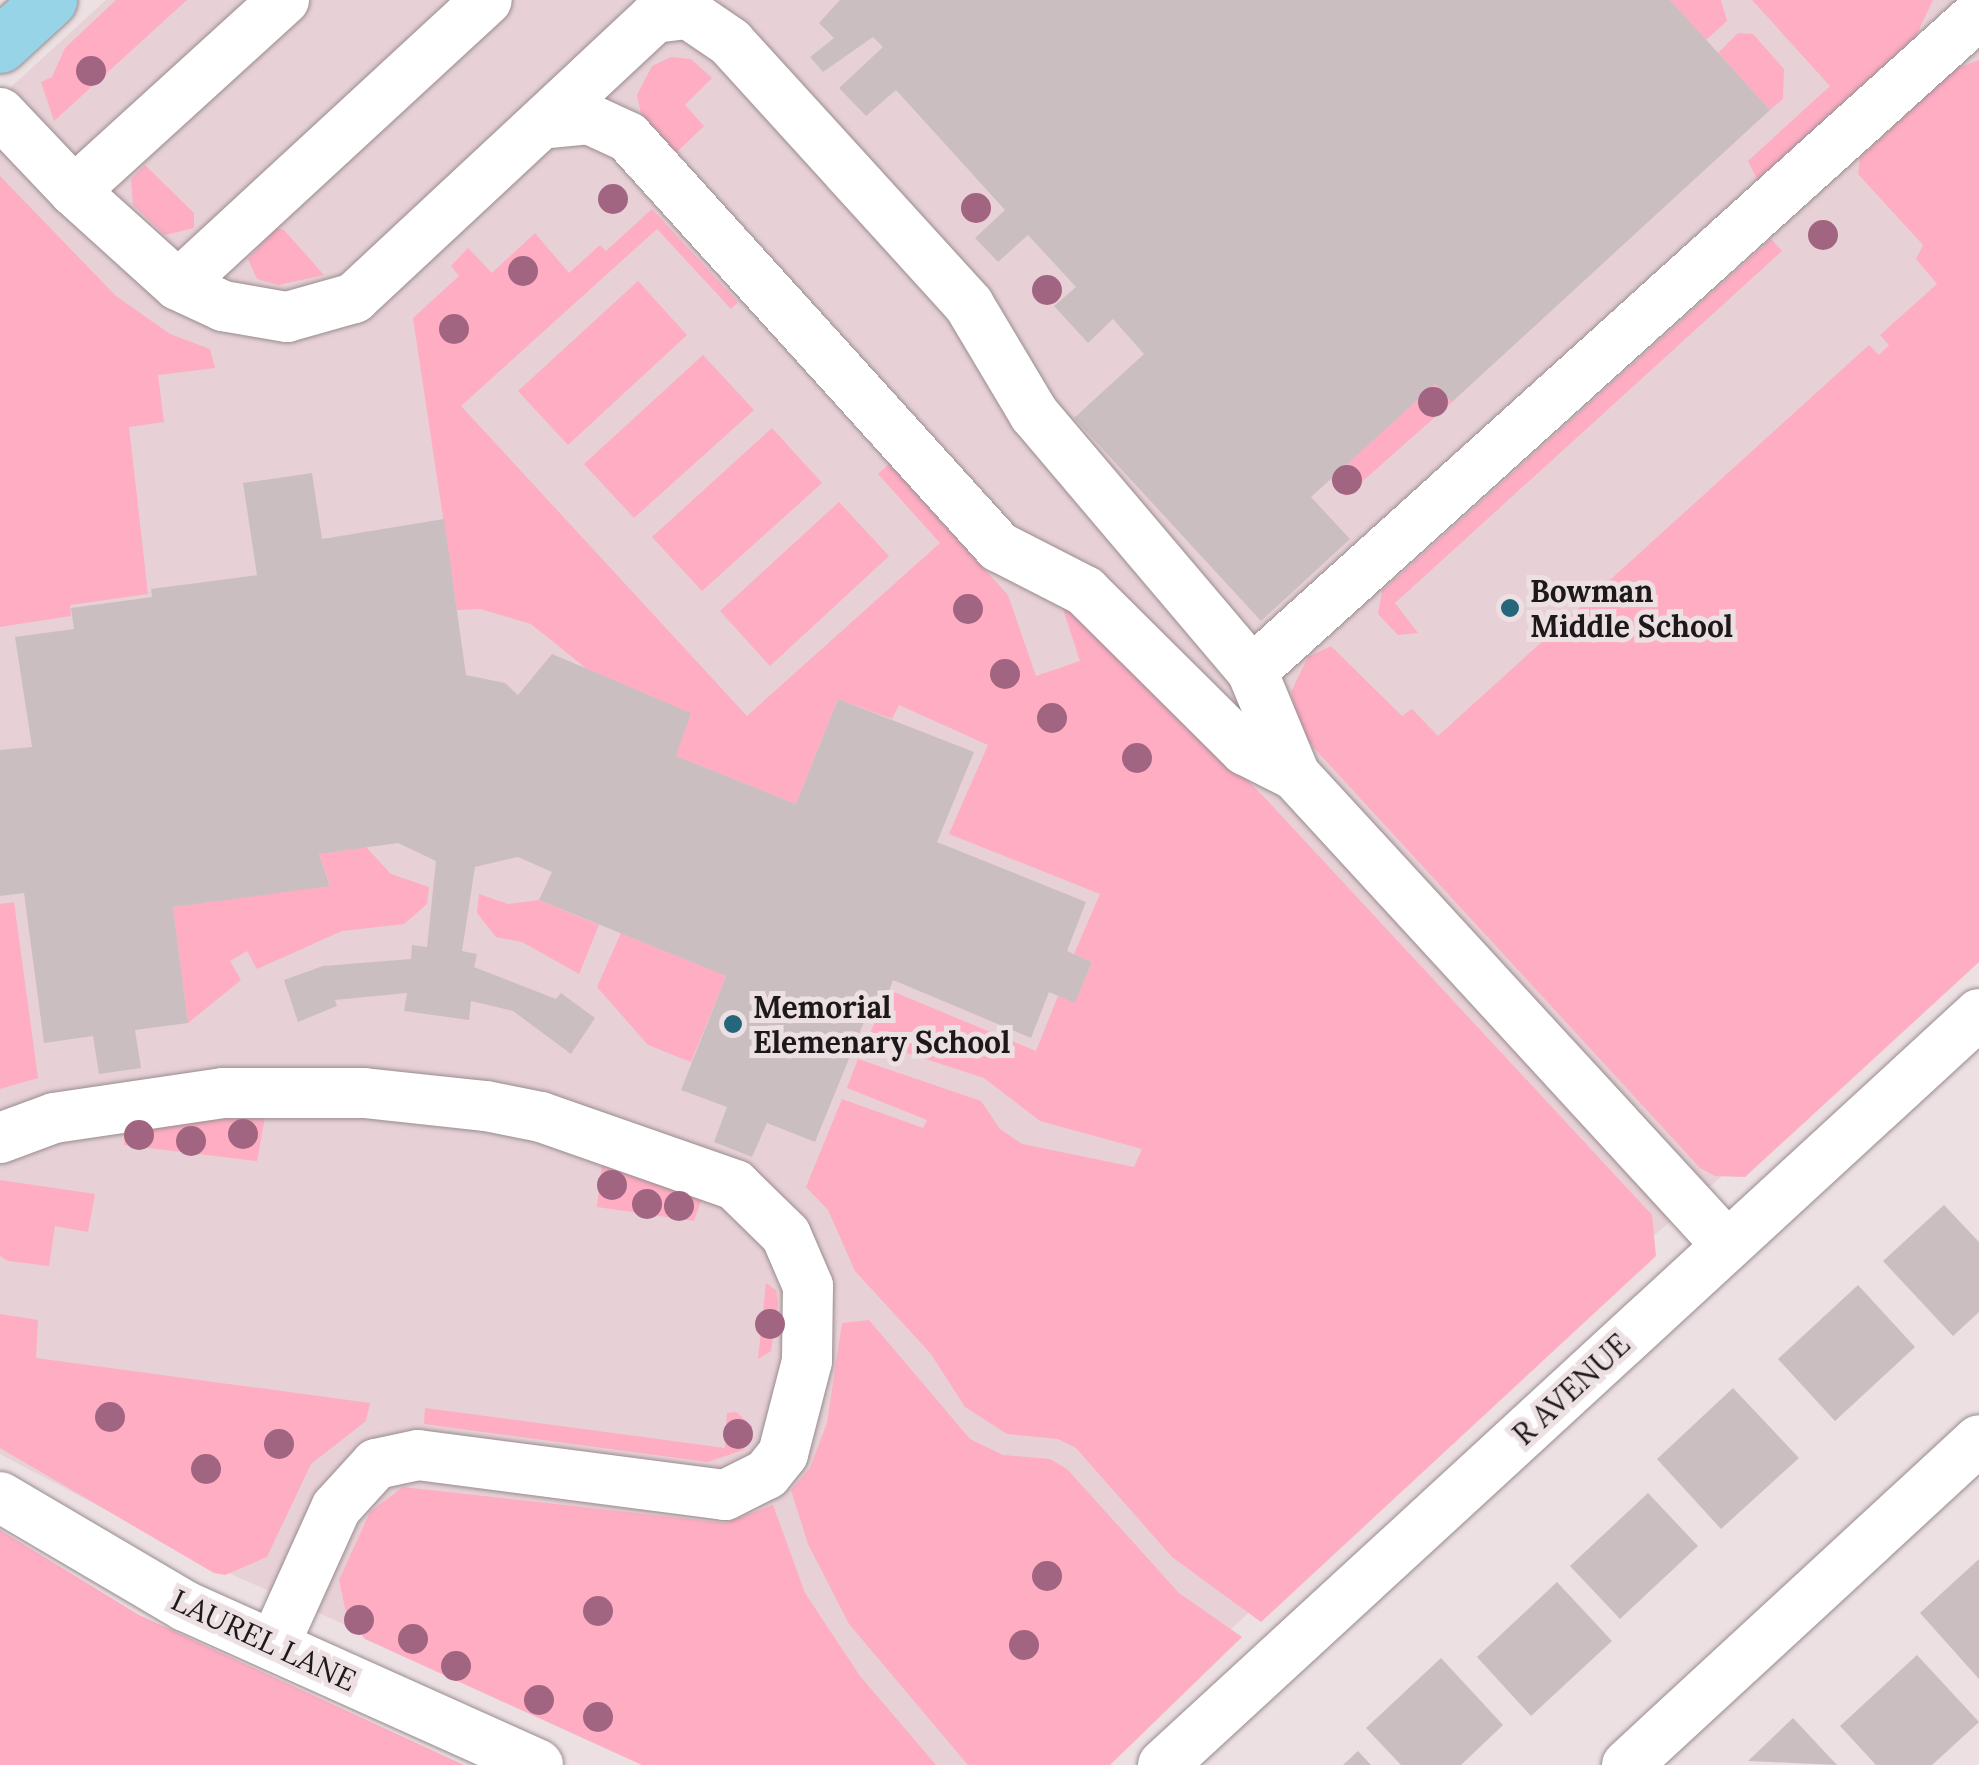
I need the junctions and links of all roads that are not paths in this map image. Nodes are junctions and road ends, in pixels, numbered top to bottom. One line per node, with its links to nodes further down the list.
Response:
1 (49, 0): 5 (main road)
2 (284, 0): 8 (street)
3 (488, 0): 9 (street)
4 (1979, 14): 10 (street)
5 (0, 45)
6 (0, 113): 8 (street)
7 (541, 124): 9 (street); 10 (street); 11 (street)
8 (74, 192): 9 (street)
9 (178, 285)
10 (1252, 672): 11 (street)
11 (1295, 775): 14 (street)
12 (1979, 1014): 14 (street, R AVENUE)
13 (0, 1138): 17 (street)
14 (1728, 1245): 19 (street, R AVENUE)
15 (1979, 1440): 20 (street)
16 (0, 1497): 17 (street, LAUREL LANE)
17 (274, 1645): 18 (street, LAUREL LANE)
18 (538, 1765)
19 (1163, 1765)
20 (1627, 1765)

